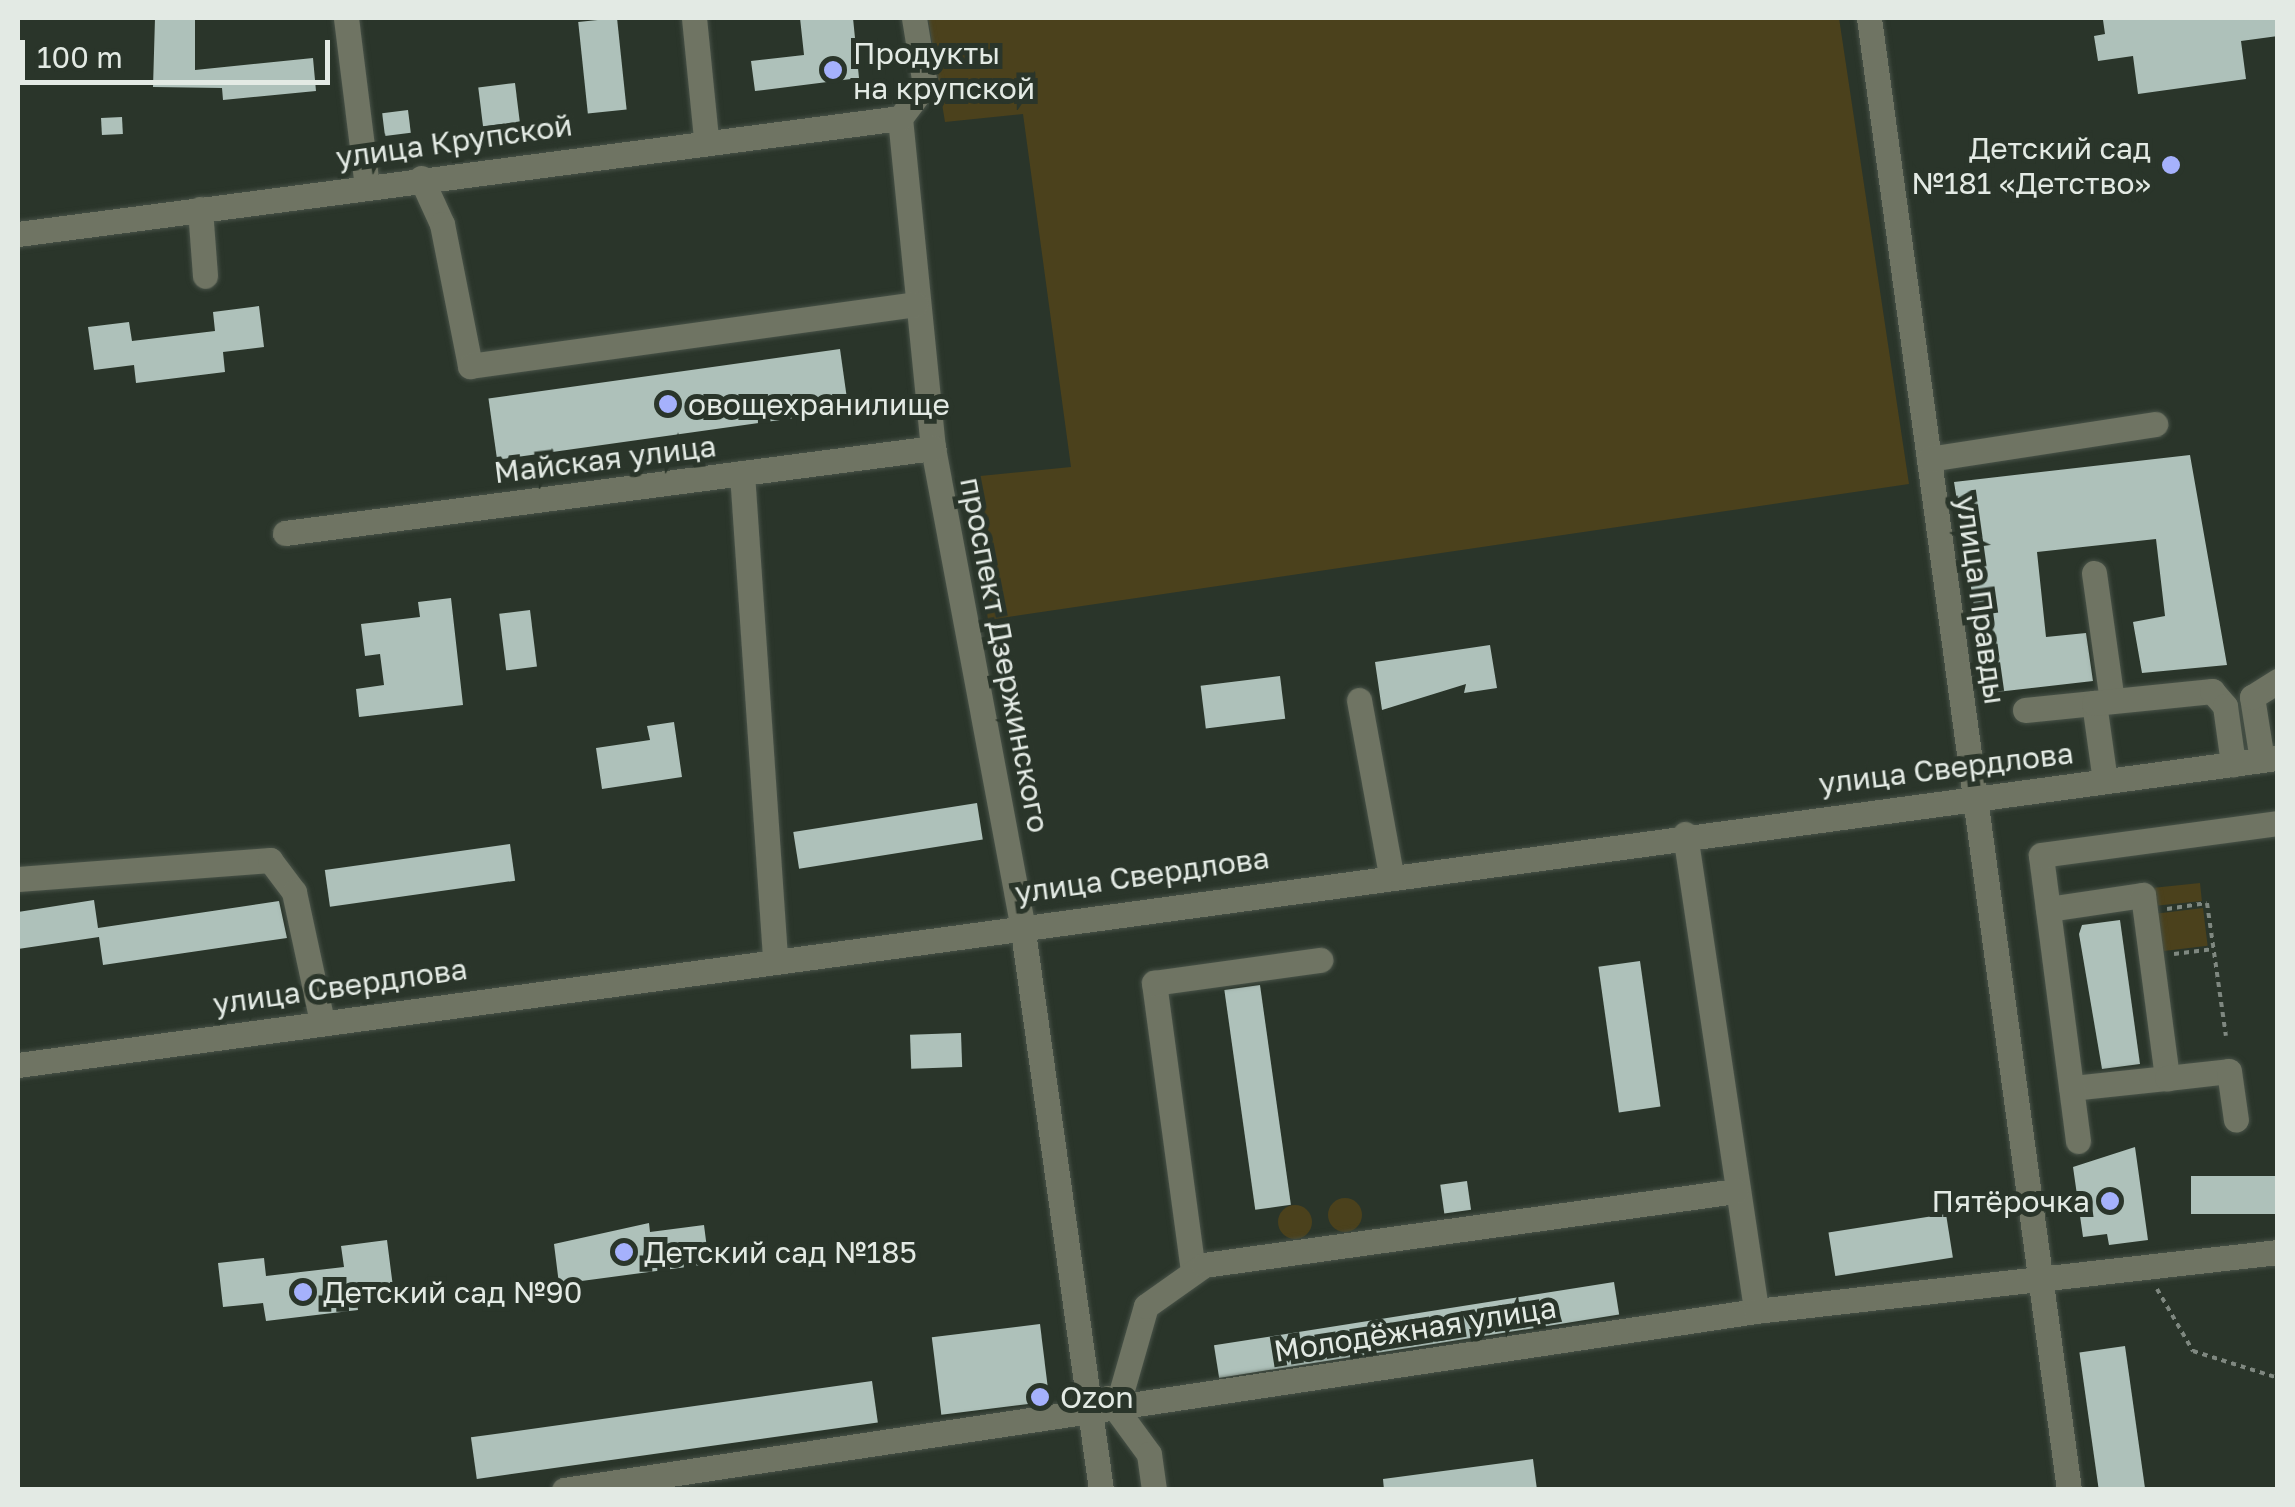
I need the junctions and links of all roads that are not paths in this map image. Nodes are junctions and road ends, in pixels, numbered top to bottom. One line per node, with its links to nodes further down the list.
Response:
1 (346, 18): 8 (street)
2 (694, 18): 6 (street)
3 (914, 18): 5 (street)
4 (1869, 18): 15 (street, улица Правды)
5 (900, 118): 6 (street, улица Крупской); 12 (street, проспект Дзержинского)
6 (706, 139): 7 (street, улица Крупской)
7 (421, 178): 8 (street, улица Крупской); 12 (street)
8 (367, 186): 9 (street, улица Крупской)
9 (200, 209): 10 (street, улица Крупской); 11 (street)
10 (18, 234)
11 (205, 276)
12 (916, 304): 14 (street, проспект Дзержинского)
13 (2155, 424): 15 (street)
14 (934, 448): 16 (street, Майская улица); 32 (street, проспект Дзержинского)
15 (1929, 459): 26 (street, улица Правды)
16 (742, 473): 17 (street, Майская улица); 33 (street)
17 (284, 533)
18 (2094, 573): 21 (street)
19 (2278, 681): 23 (street)
20 (1359, 700): 29 (street)
21 (2103, 702): 22 (street); 24 (street); 25 (street)
22 (2025, 710)
23 (2270, 759): 24 (street, улица Свердлова)
24 (2233, 764): 25 (street, улица Свердлова)
25 (2104, 781): 26 (street, улица Свердлова)
26 (1975, 798): 28 (street, улица Свердлова); 44 (street, улица Правды)
27 (2278, 823): 31 (street)
28 (1685, 834): 29 (street, улица Свердлова); 41 (street)
29 (1392, 874): 32 (street, улица Свердлова)
30 (18, 879): 35 (street)
31 (2048, 909): 37 (street); 38 (street)
32 (1022, 924): 33 (street, улица Свердлова); 46 (street, проспект Дзержинского)
33 (775, 958): 35 (street, улица Свердлова)
34 (1320, 960): 43 (street)
35 (322, 1021): 36 (street, улица Свердлова)
36 (18, 1065)
37 (2167, 1078): 38 (street); 39 (street)
38 (2072, 1088): 40 (street)
39 (2236, 1120)
40 (2078, 1142)
41 (1736, 1191): 43 (street); 45 (street)
42 (2278, 1252): 44 (street, Молодёжная улица)
43 (1193, 1271): 47 (street)
44 (2039, 1283): 45 (street, Молодёжная улица); 52 (street, улица Правды)
45 (1756, 1310): 47 (street, Молодёжная улица)
46 (1083, 1371): 47 (street); 48 (street, проспект Дзержинского)
47 (1117, 1407): 48 (street, Молодёжная улица); 51 (street)
48 (1090, 1412): 49 (street, Молодёжная улица); 50 (street, проспект Дзержинского)
49 (564, 1490)
50 (1101, 1490)
51 (1154, 1490)
52 (2069, 1490)

